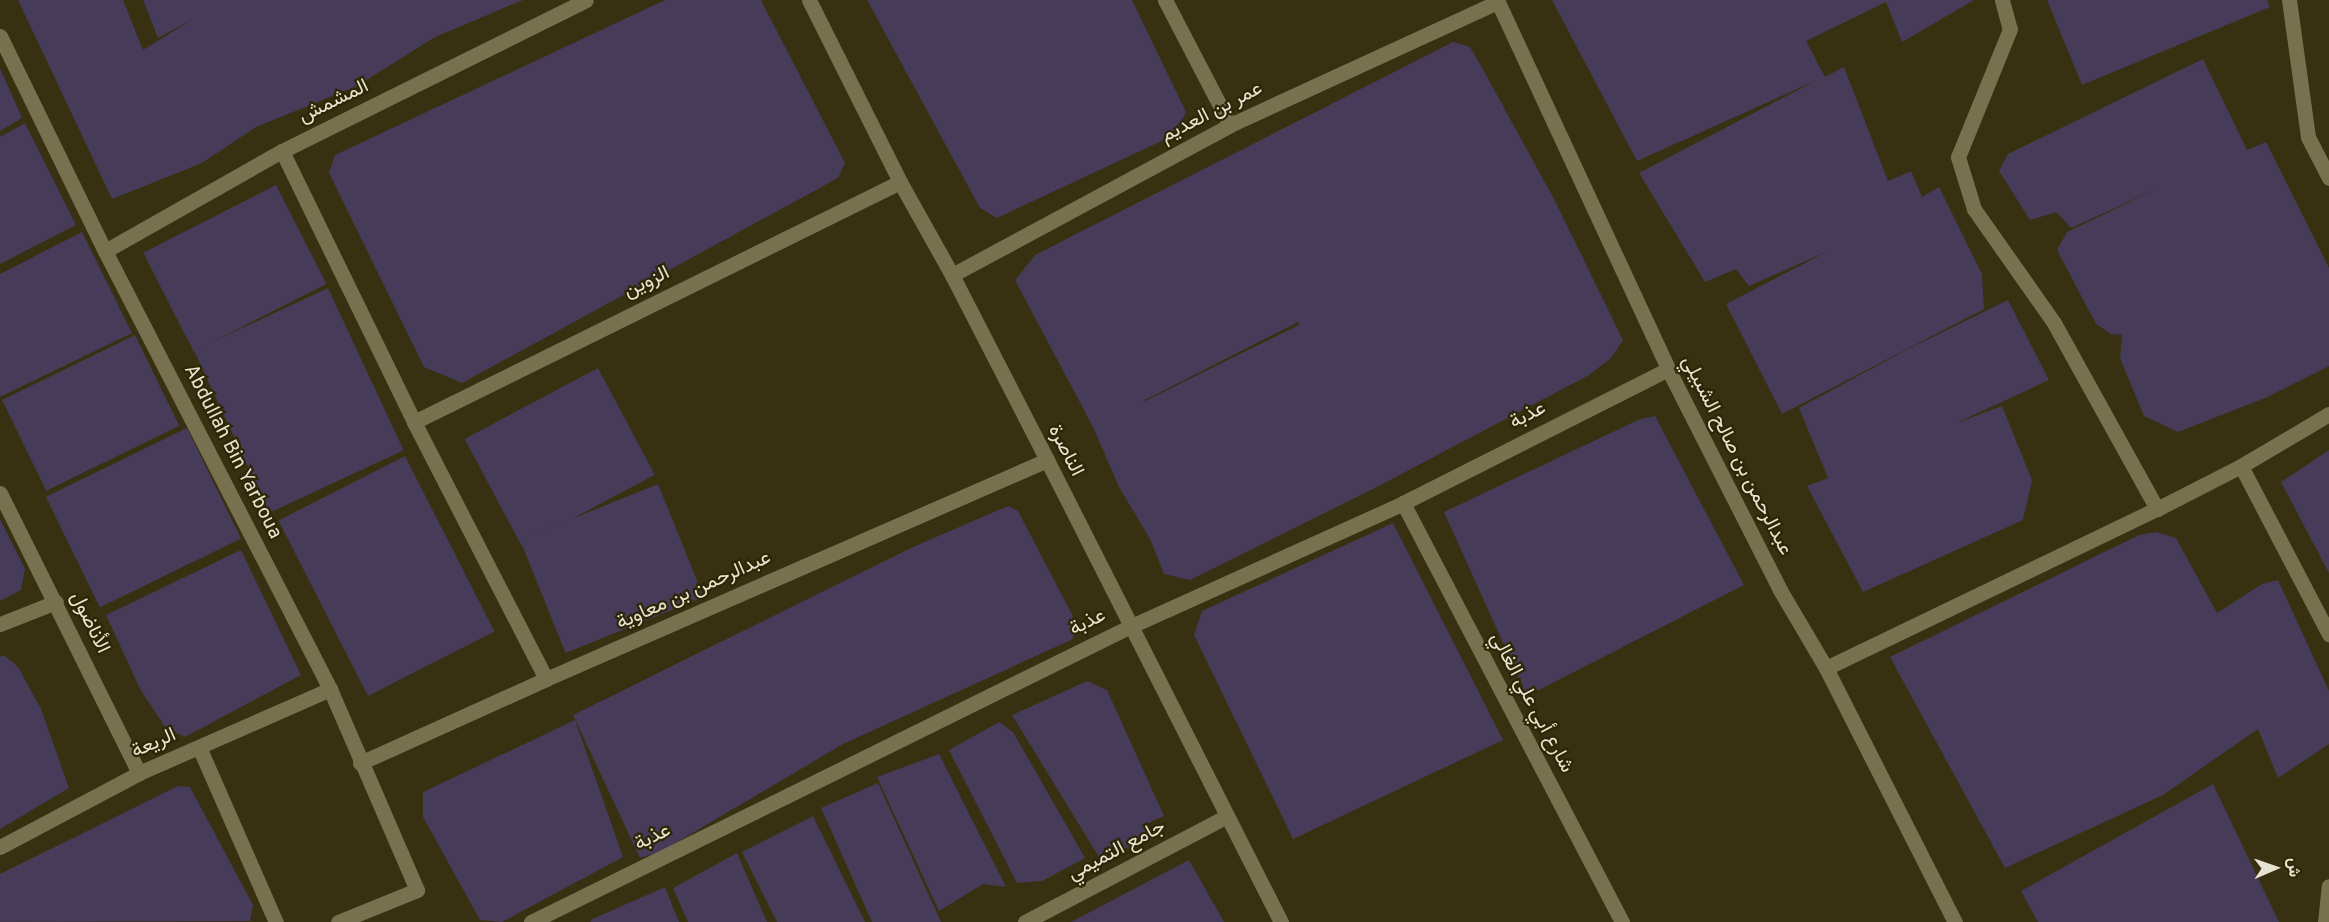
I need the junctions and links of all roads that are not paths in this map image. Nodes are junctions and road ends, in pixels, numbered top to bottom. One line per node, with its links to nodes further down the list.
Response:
1 (586, 0): 9 (street, المشمش)
2 (808, 0): 11 (street, الناصرة)
3 (1166, 0): 8 (street)
4 (2002, 0): 21 (street)
5 (2289, 0): 10 (street)
6 (1498, 1): 8 (street, عمر بن العديم); 14 (street, عبدالرحمن بن صالح الشبيلي)
7 (0, 36): 12 (street, Abdullah Bin Yarboua)
8 (1230, 125): 13 (street, عمر بن العديم)
9 (282, 151): 12 (street, المشمش); 16 (street)
10 (2329, 178)
11 (900, 182): 13 (street, الناصرة); 16 (street, الزوين)
12 (105, 250): 28 (street, Abdullah Bin Yarboua)
13 (952, 275): 17 (street, الناصرة)
14 (1668, 369): 20 (street, عذبة); 26 (street, عبدالرحمن بن صالح الشبيلي)
15 (2329, 414): 18 (street)
16 (414, 422): 27 (street)
17 (1047, 460): 24 (street, الناصرة); 27 (street, عبدالرحمن بن معاوية)
18 (2241, 466): 21 (street); 25 (street)
19 (0, 493): 22 (street, الأناضول)
20 (1403, 503): 24 (street, عذبة); 41 (street, شارع أبي علي الغالي)
21 (2157, 508): 26 (street)
22 (56, 602): 23 (street); 31 (street, الأناضول)
23 (0, 624)
24 (1129, 627): 32 (street, الناصرة); 38 (street, عذبة)
25 (2329, 634)
26 (1826, 668): 35 (street, عبدالرحمن بن صالح الشبيلي)
27 (546, 679): 30 (street, عبدالرحمن بن معاوية)
28 (330, 689): 29 (street, الريعة); 30 (street, Abdullah Bin Yarboua)
29 (199, 747): 31 (street, الريعة); 36 (street)
30 (360, 763): 37 (street, Abdullah Bin Yarboua)
31 (139, 772): 33 (street, الريعة)
32 (1227, 816): 39 (street, جامع التميمي); 40 (street, الناصرة)
33 (0, 847)
34 (2329, 886): 42 (street)
35 (1949, 920)
36 (276, 922)
37 (338, 922)
38 (531, 922)
39 (1025, 922)
40 (1281, 922)
41 (1622, 922)
42 (2325, 922)

